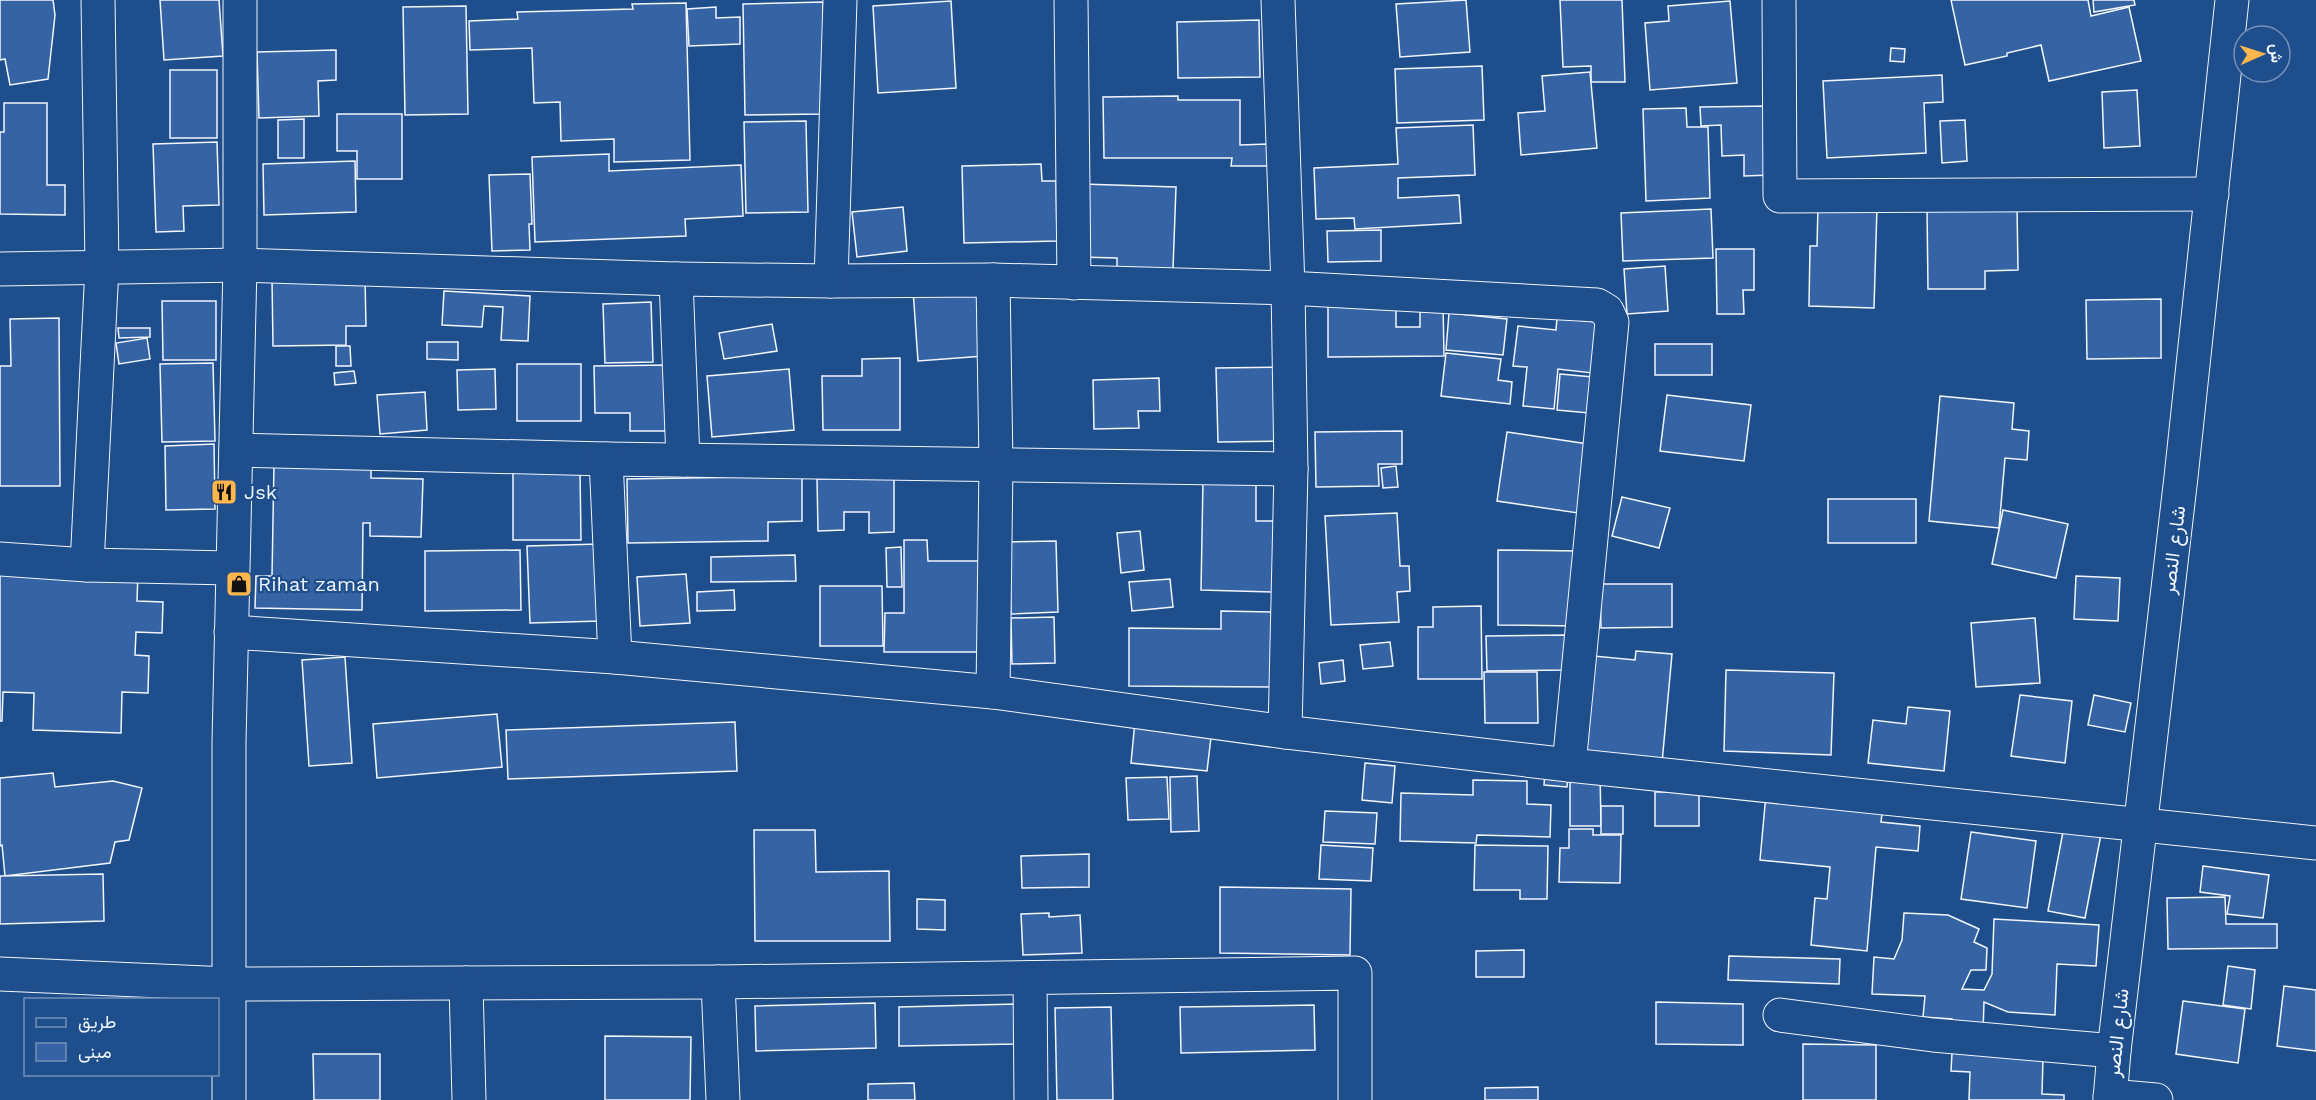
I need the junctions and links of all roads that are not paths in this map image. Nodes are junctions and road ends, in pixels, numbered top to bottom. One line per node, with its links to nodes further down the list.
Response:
1 (98, 0): 10 (street)
2 (240, 0): 9 (street)
3 (840, 0): 14 (street)
4 (1071, 0): 15 (street)
5 (1278, 0): 16 (street)
6 (1779, 0): 8 (street)
7 (2232, 0): 8 (street, شارع النصر)
8 (2212, 194): 30 (street, شارع النصر)
9 (240, 265): 10 (street); 12 (street); 17 (street)
10 (102, 267): 11 (street); 23 (street)
11 (0, 268)
12 (676, 279): 14 (street); 19 (street)
13 (993, 280): 14 (street); 15 (street); 20 (street)
14 (831, 281)
15 (1074, 283): 16 (street)
16 (1288, 288): 21 (street); 29 (street)
17 (236, 450): 18 (street); 24 (street)
18 (606, 459): 19 (street); 26 (street)
19 (683, 460): 20 (street)
20 (996, 464): 21 (street); 27 (street)
21 (1291, 469): 28 (street)
22 (0, 559): 23 (street)
23 (87, 565): 24 (street)
24 (231, 568): 25 (street)
25 (231, 632): 26 (street); 36 (street)
26 (615, 657): 27 (street)
27 (993, 692): 28 (street)
28 (1286, 732): 29 (street)
29 (1569, 765): 30 (street)
30 (2140, 825): 31 (street); 38 (street, شارع النصر)
31 (2316, 843)
32 (0, 974): 36 (street)
33 (1030, 978): 34 (street); 43 (street); 44 (street)
34 (718, 982): 35 (street); 42 (street)
35 (466, 983): 36 (street); 41 (street)
36 (229, 984): 40 (street)
37 (1780, 1015): 38 (street)
38 (2114, 1051): 39 (street, شارع النصر)
39 (2110, 1098): 45 (street)
40 (229, 1100)
41 (469, 1100)
42 (723, 1100)
43 (1031, 1100)
44 (1355, 1100)
45 (2156, 1100)

